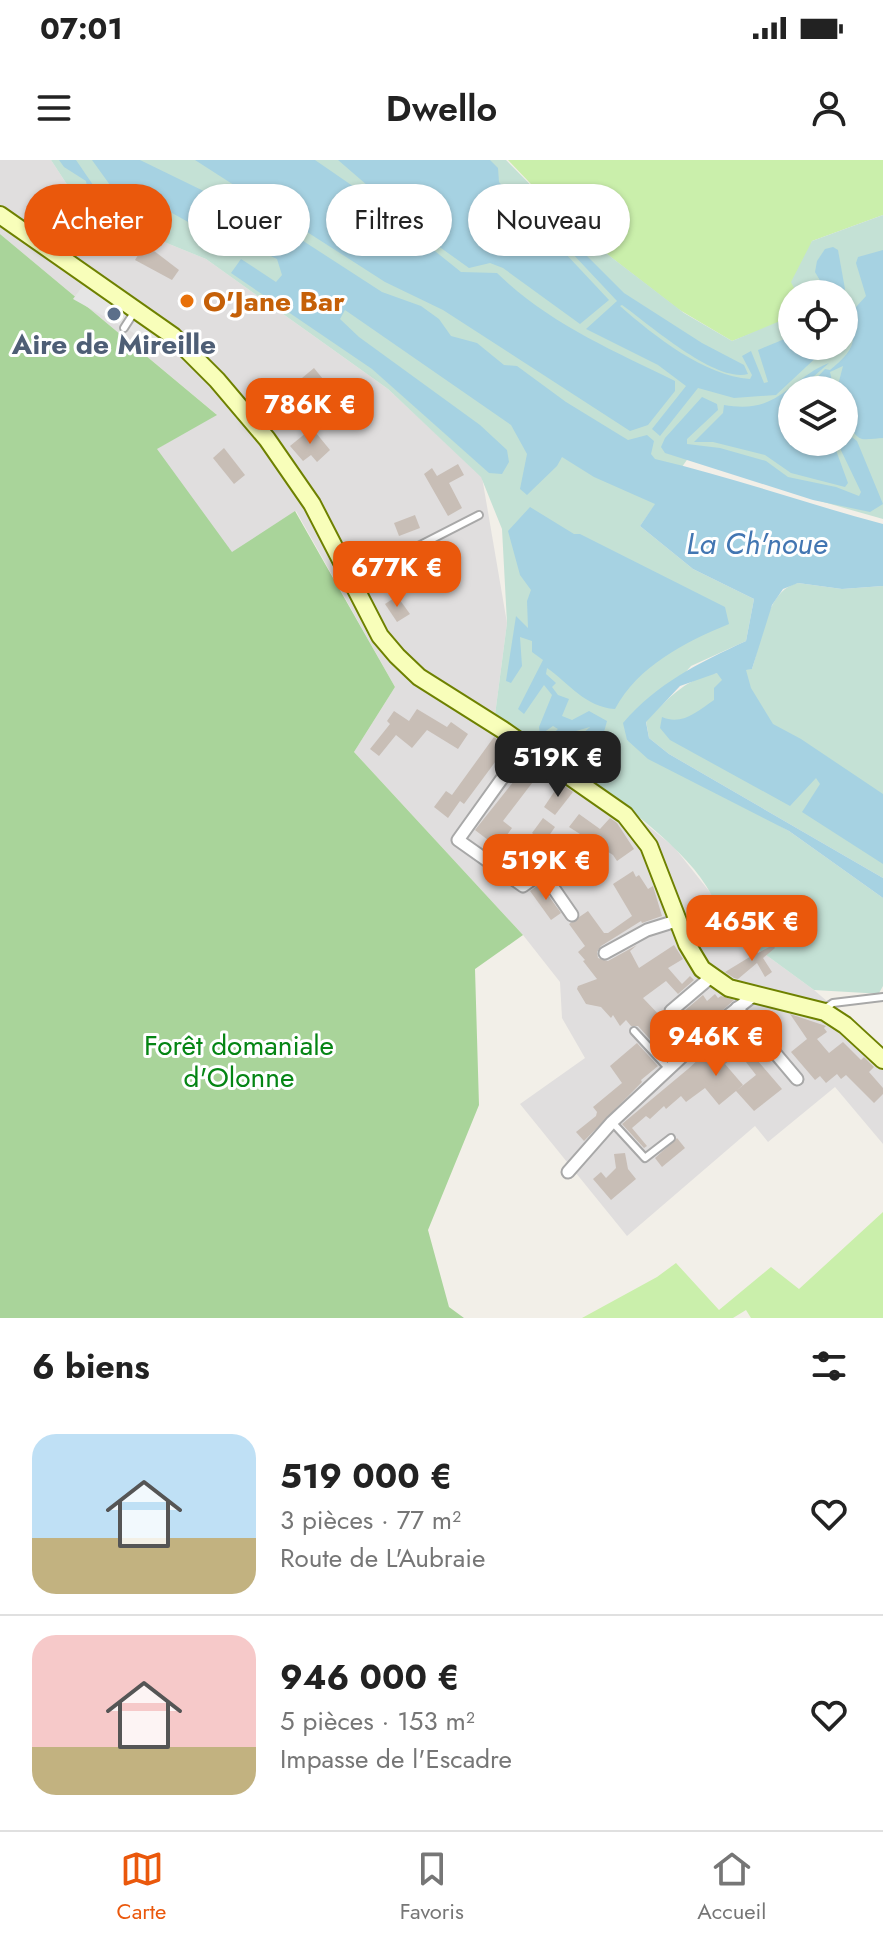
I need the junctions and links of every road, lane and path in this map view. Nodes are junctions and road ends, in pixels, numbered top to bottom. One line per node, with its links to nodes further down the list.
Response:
1 (0, 215): 2 (street)
2 (136, 310): 3 (lane); 5 (street)
3 (124, 328)
4 (479, 515): 5 (lane)
5 (353, 579): 6 (street)
6 (526, 745): 8 (street); 10 (street)
7 (562, 849): 8 (street)
8 (543, 873): 9 (street)
9 (572, 915)
10 (679, 920): 11 (street); 12 (street)
11 (605, 953)
12 (711, 977): 13 (street); 16 (street)
13 (753, 996): 15 (street); 17 (street)
14 (883, 997): 17 (lane)
15 (737, 1008): 20 (street); 21 (street)
16 (671, 1011)
17 (821, 1011): 19 (street)
18 (634, 1031): 20 (lane)
19 (883, 1060)
20 (669, 1069): 22 (street)
21 (797, 1079)
22 (612, 1122): 23 (lane); 24 (street)
23 (671, 1138)
24 (568, 1172)

